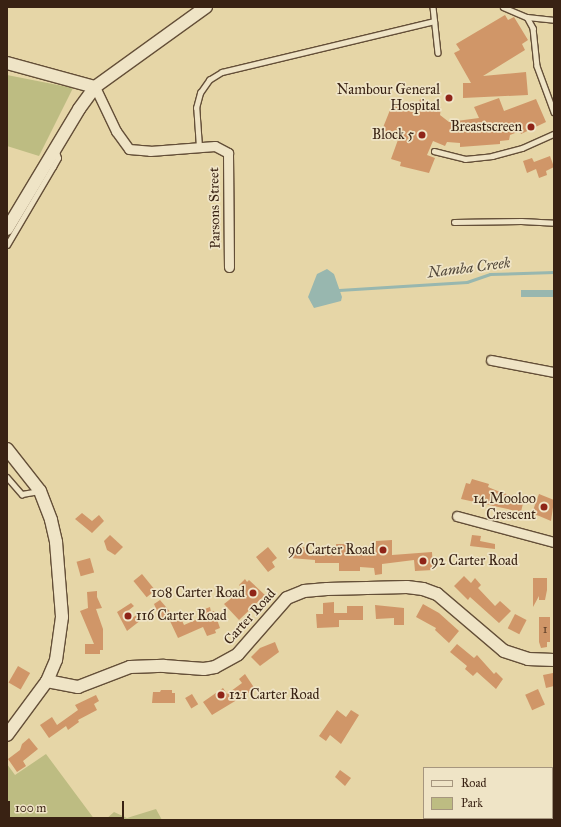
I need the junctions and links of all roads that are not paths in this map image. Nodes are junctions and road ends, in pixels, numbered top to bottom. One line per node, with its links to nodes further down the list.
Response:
1 (206, 7): 9 (street)
2 (433, 7): 6 (lane)
3 (503, 7): 4 (lane)
4 (527, 16): 5 (lane); 10 (lane)
5 (554, 20)
6 (434, 21): 7 (lane); 12 (lane)
7 (438, 53)
8 (7, 63): 9 (street)
9 (95, 87): 12 (street, Parsons Street); 13 (street)
10 (554, 112)
11 (554, 134): 14 (lane)
12 (199, 147): 19 (street, Parsons Street)
13 (55, 148): 17 (street); 18 (lane)
14 (434, 151)
15 (454, 222): 16 (lane)
16 (554, 224)
17 (7, 229)
18 (7, 245)
19 (229, 267)
20 (491, 360): 21 (street)
21 (554, 372)
22 (7, 449): 24 (street)
23 (7, 477): 24 (lane)
24 (40, 492): 28 (street)
25 (457, 516): 26 (street)
26 (554, 542)
27 (554, 660): 28 (street, Carter Road)
28 (47, 681): 29 (street)
29 (7, 735)

